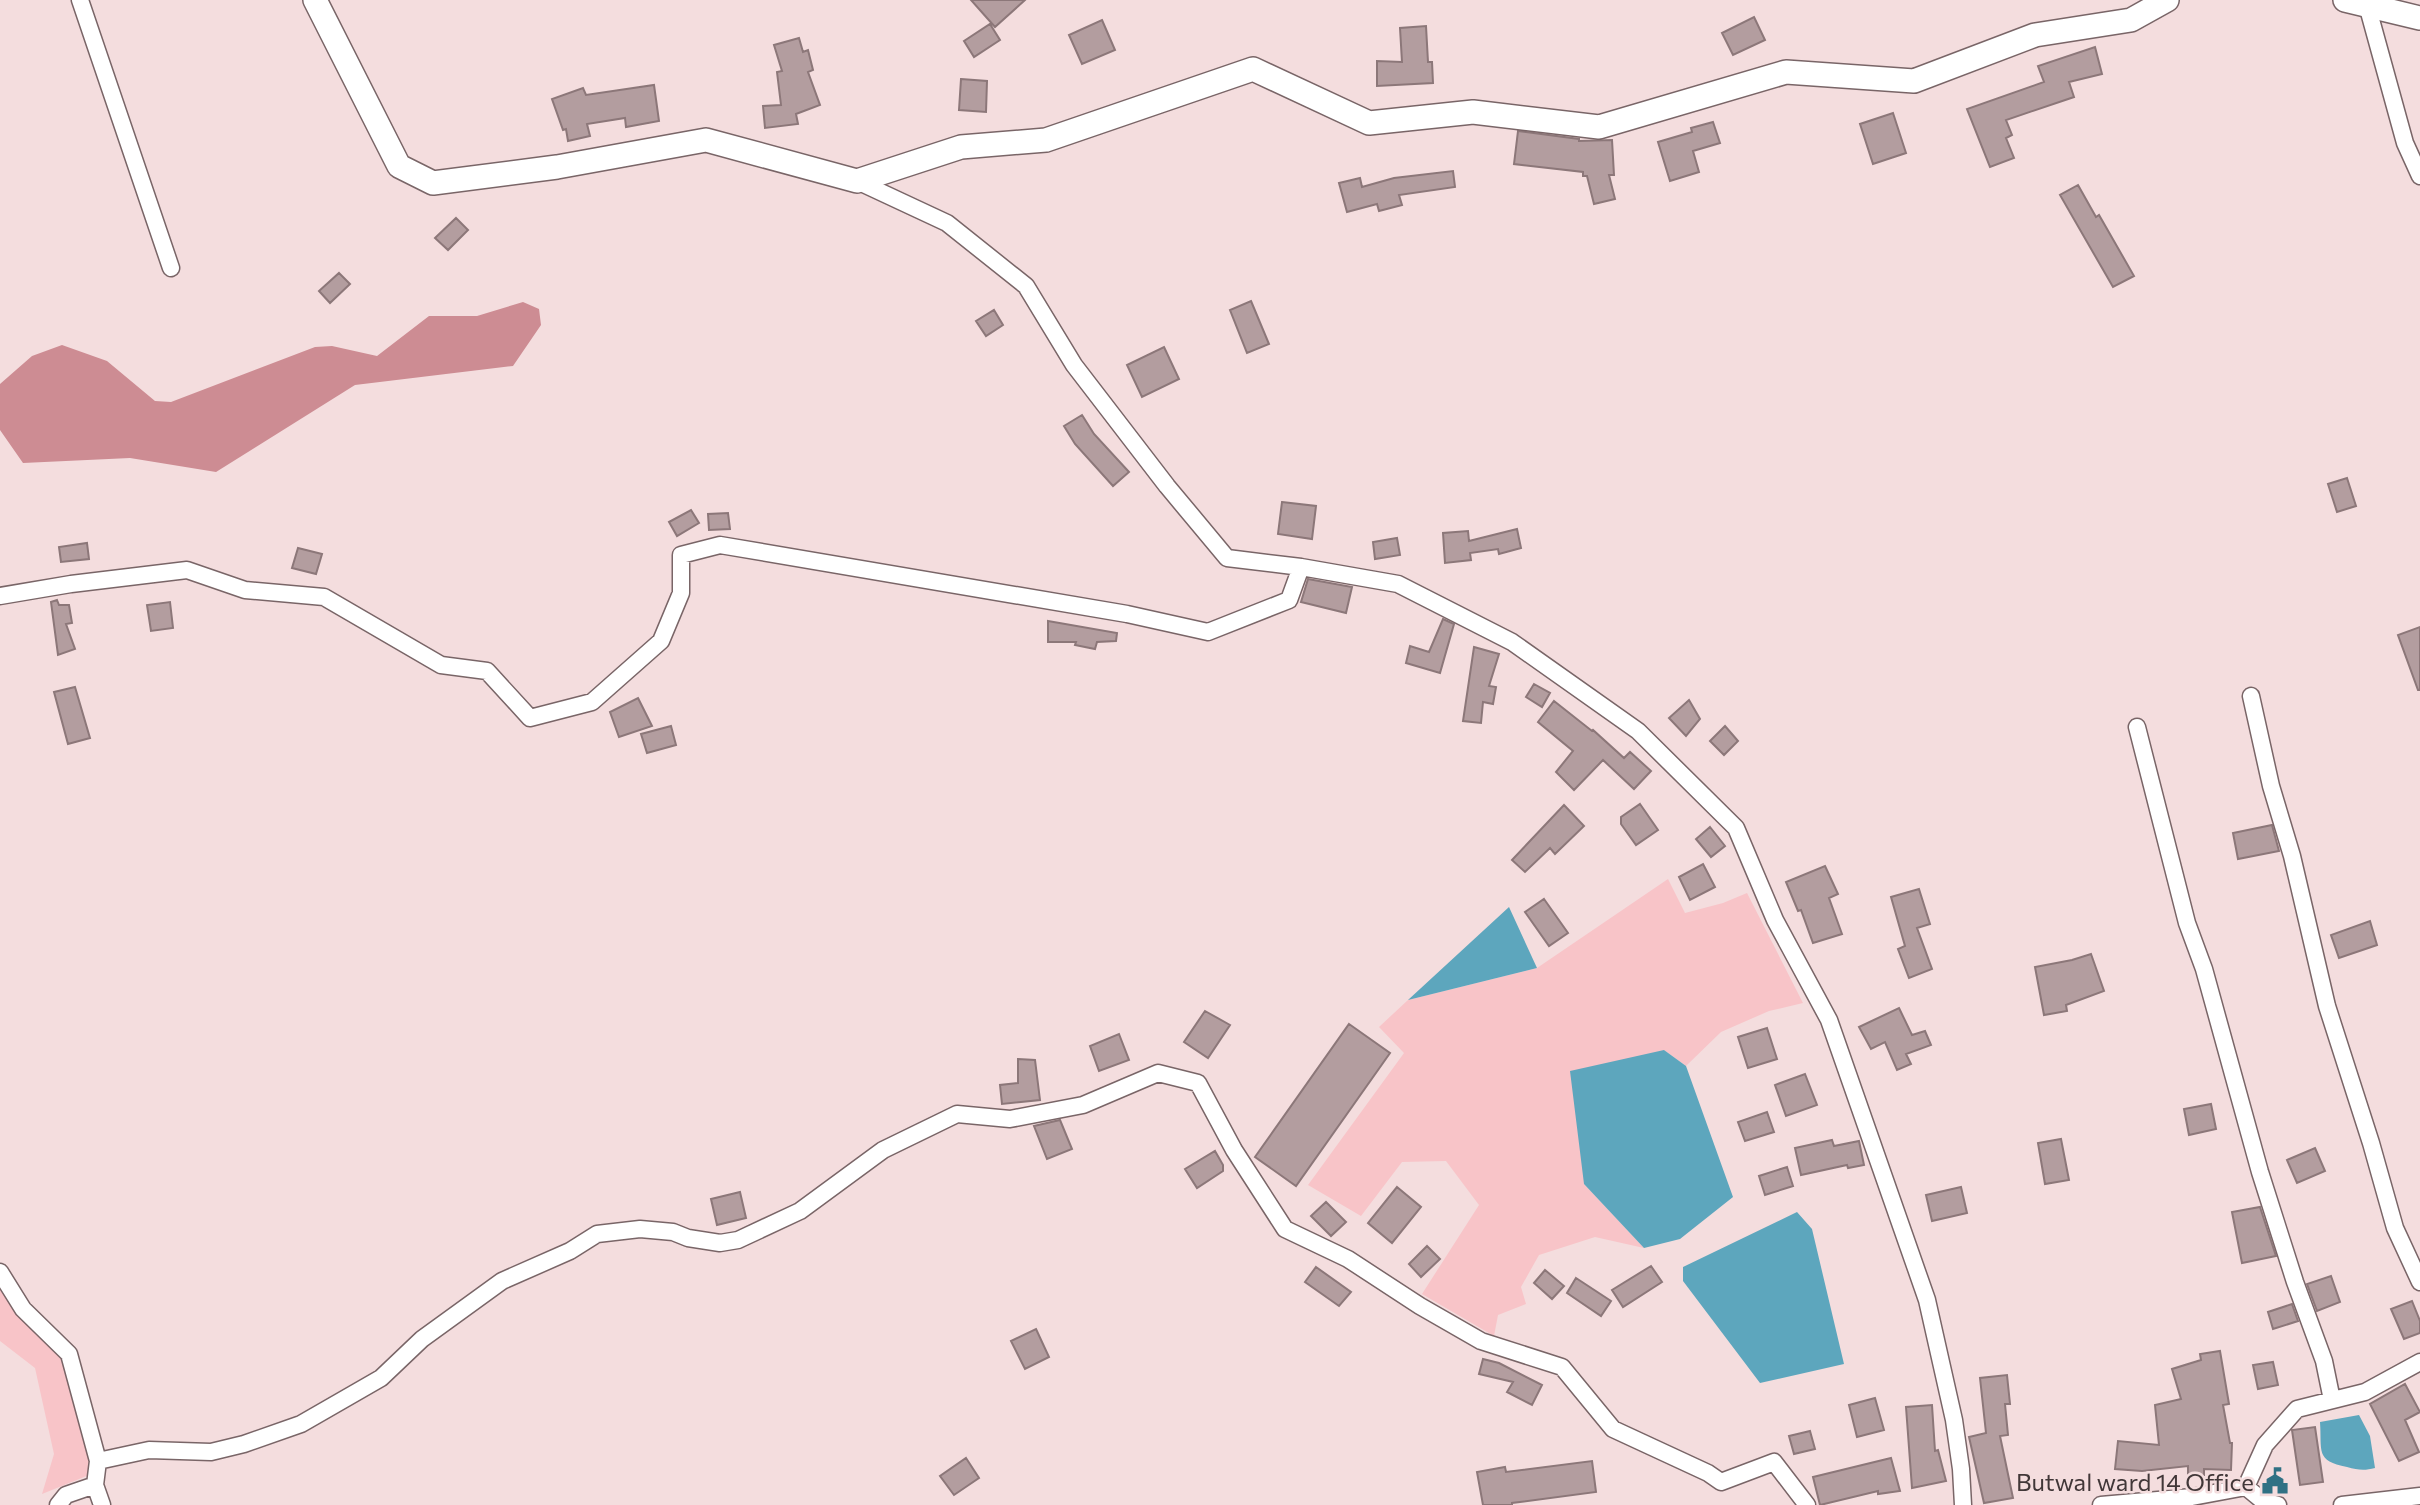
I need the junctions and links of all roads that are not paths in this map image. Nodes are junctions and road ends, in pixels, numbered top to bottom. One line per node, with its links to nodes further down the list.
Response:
1 (80, 0): 8 (street)
2 (315, 0): 7 (street)
3 (2167, 0): 7 (street)
4 (2356, 3): 5 (street); 6 (street)
5 (2420, 18)
6 (2420, 176)
7 (857, 181): 9 (street)
8 (171, 268)
9 (1301, 567): 10 (street); 25 (street)
10 (0, 596)
11 (2251, 696): 14 (street)
12 (2137, 727): 16 (street)
13 (0, 1272): 17 (street)
14 (2420, 1282)
15 (2420, 1362): 16 (street)
16 (2332, 1400): 19 (street)
17 (98, 1461): 18 (street); 24 (street)
18 (95, 1485): 22 (street); 23 (street)
19 (2246, 1487): 21 (street); 26 (street)
20 (2420, 1496): 27 (street)
21 (2274, 1504)
22 (58, 1505)
23 (102, 1505)
24 (1807, 1505)
25 (1963, 1505)
26 (2101, 1505)
27 (2342, 1505)

